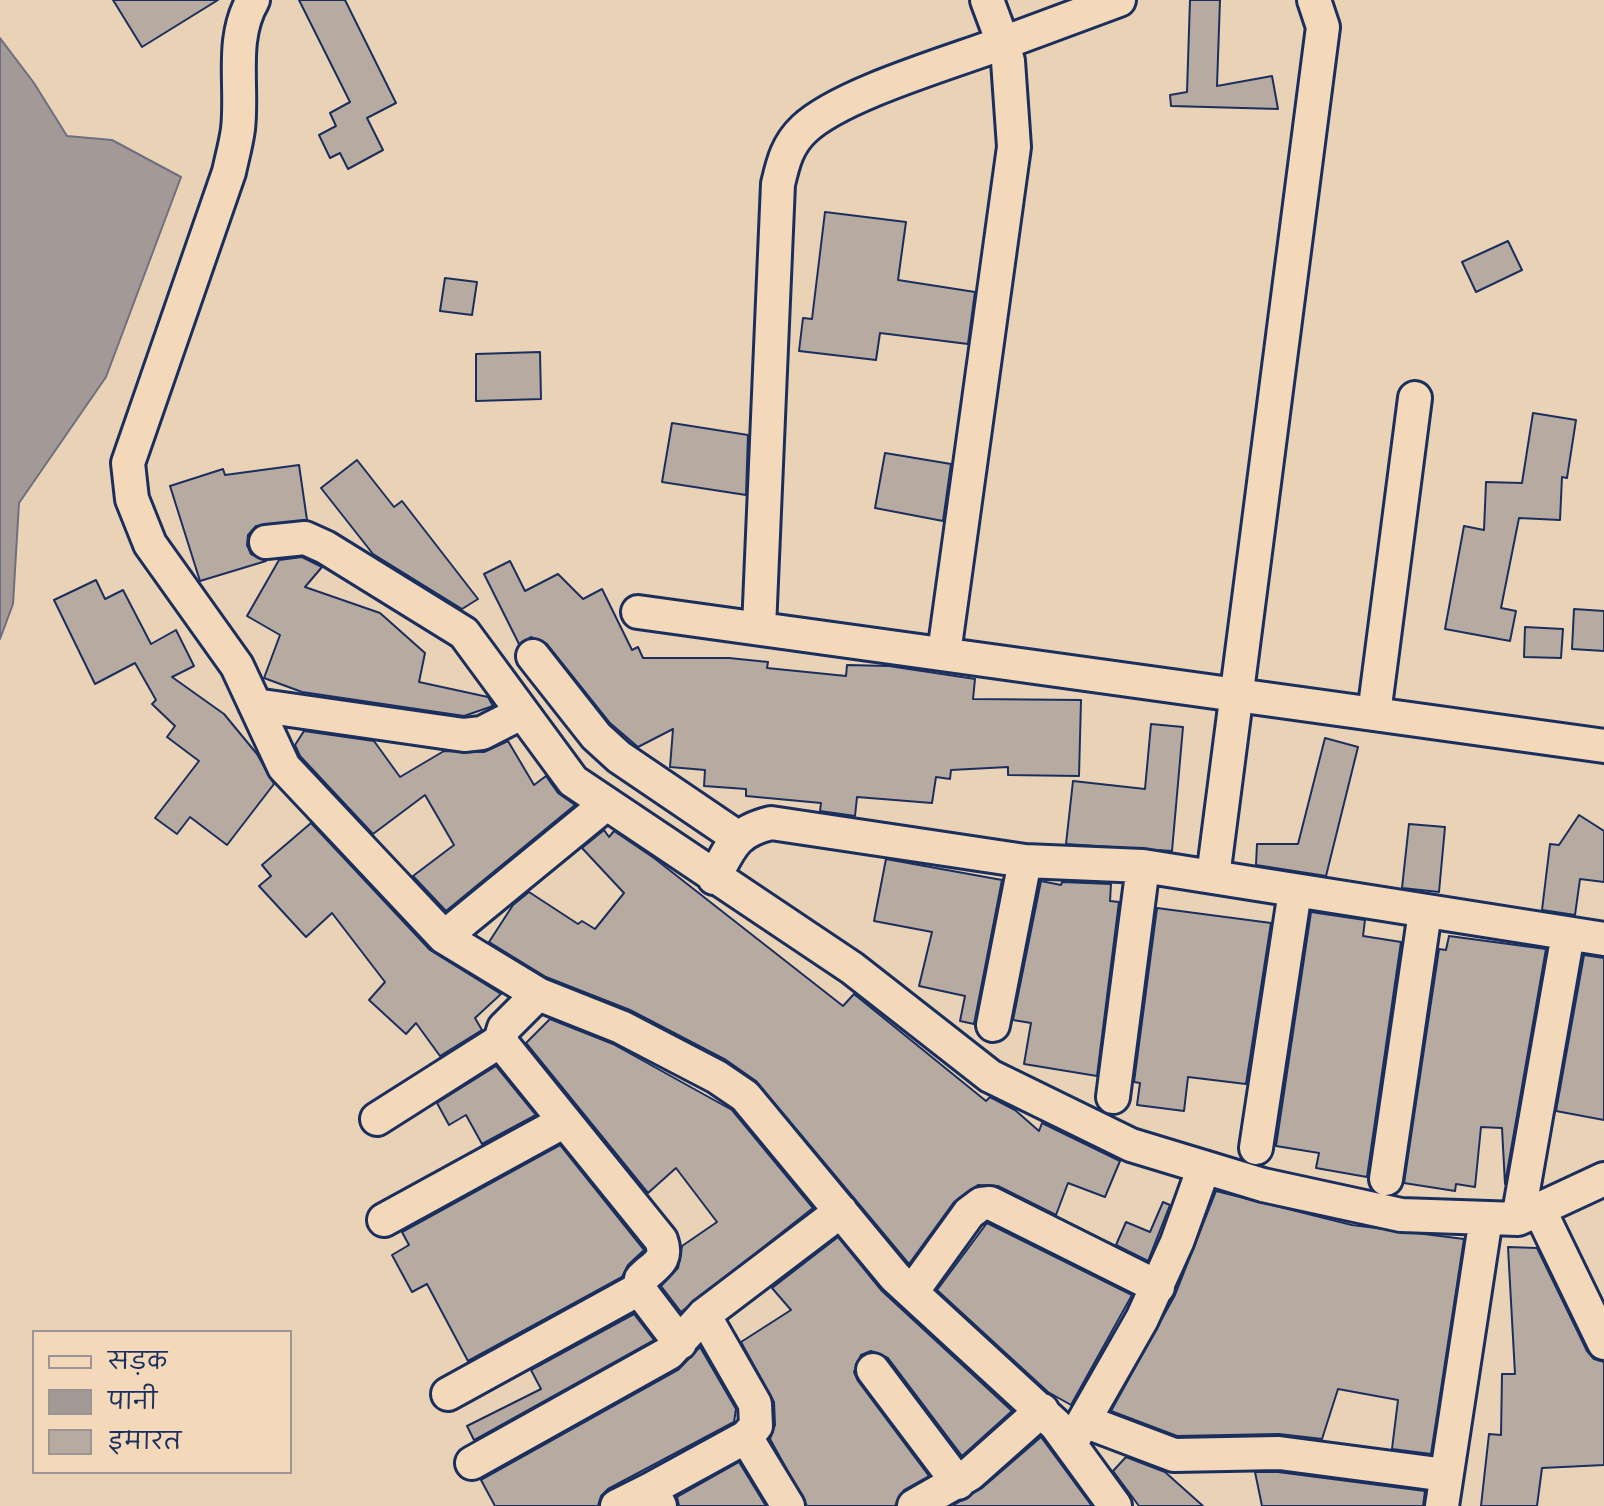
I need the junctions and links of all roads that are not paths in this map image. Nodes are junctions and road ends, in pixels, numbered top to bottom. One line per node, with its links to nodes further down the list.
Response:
1 (253, 0): 13 (street)
2 (987, 0): 5 (street)
3 (1119, 0): 5 (street)
4 (1314, 0): 12 (street)
5 (1003, 43): 9 (street); 10 (street)
6 (1415, 398): 15 (street)
7 (266, 542): 14 (street)
8 (638, 612): 9 (street)
9 (759, 628): 10 (street)
10 (944, 653): 12 (street)
11 (533, 656): 18 (street)
12 (1238, 695): 15 (street); 21 (street)
13 (255, 705): 14 (street); 26 (street)
14 (521, 713): 17 (street)
15 (1374, 714): 16 (street)
16 (1604, 746)
17 (605, 805): 22 (street); 26 (street)
18 (737, 837): 19 (street); 22 (street)
19 (1025, 861): 20 (street); 29 (street)
20 (1143, 866): 21 (street); 31 (street)
21 (1213, 877): 23 (street)
22 (714, 878): 35 (street)
23 (1295, 891): 24 (street); 34 (street)
24 (1425, 912): 25 (street); 36 (street)
25 (1568, 934): 27 (street); 39 (street)
26 (444, 937): 28 (street)
27 (1604, 939)
28 (538, 994): 30 (street); 38 (street)
29 (993, 1025)
30 (500, 1041): 32 (street); 33 (street)
31 (1113, 1097)
32 (377, 1119)
33 (563, 1122): 41 (street); 43 (street)
34 (1256, 1148)
35 (1204, 1167): 40 (street); 42 (street)
36 (1386, 1179)
37 (1604, 1179): 39 (street)
38 (841, 1211): 44 (street); 45 (street)
39 (1529, 1215): 40 (street); 47 (street)
40 (1486, 1218): 55 (street)
41 (384, 1220)
42 (1158, 1287): 44 (street); 51 (street)
43 (639, 1289): 46 (street); 49 (street)
44 (912, 1292): 50 (street)
45 (704, 1315): 46 (street); 52 (street)
46 (680, 1343): 53 (street)
47 (1604, 1343)
48 (873, 1370): 54 (street)
49 (448, 1394)
50 (1042, 1410): 51 (street); 54 (street)
51 (1077, 1433): 55 (street); 60 (street)
52 (746, 1437): 56 (street); 58 (street)
53 (472, 1463)
54 (958, 1483): 59 (street)
55 (1444, 1490)
56 (656, 1497): 57 (street)
57 (617, 1506)
58 (788, 1506)
59 (914, 1506)
60 (1115, 1506)

